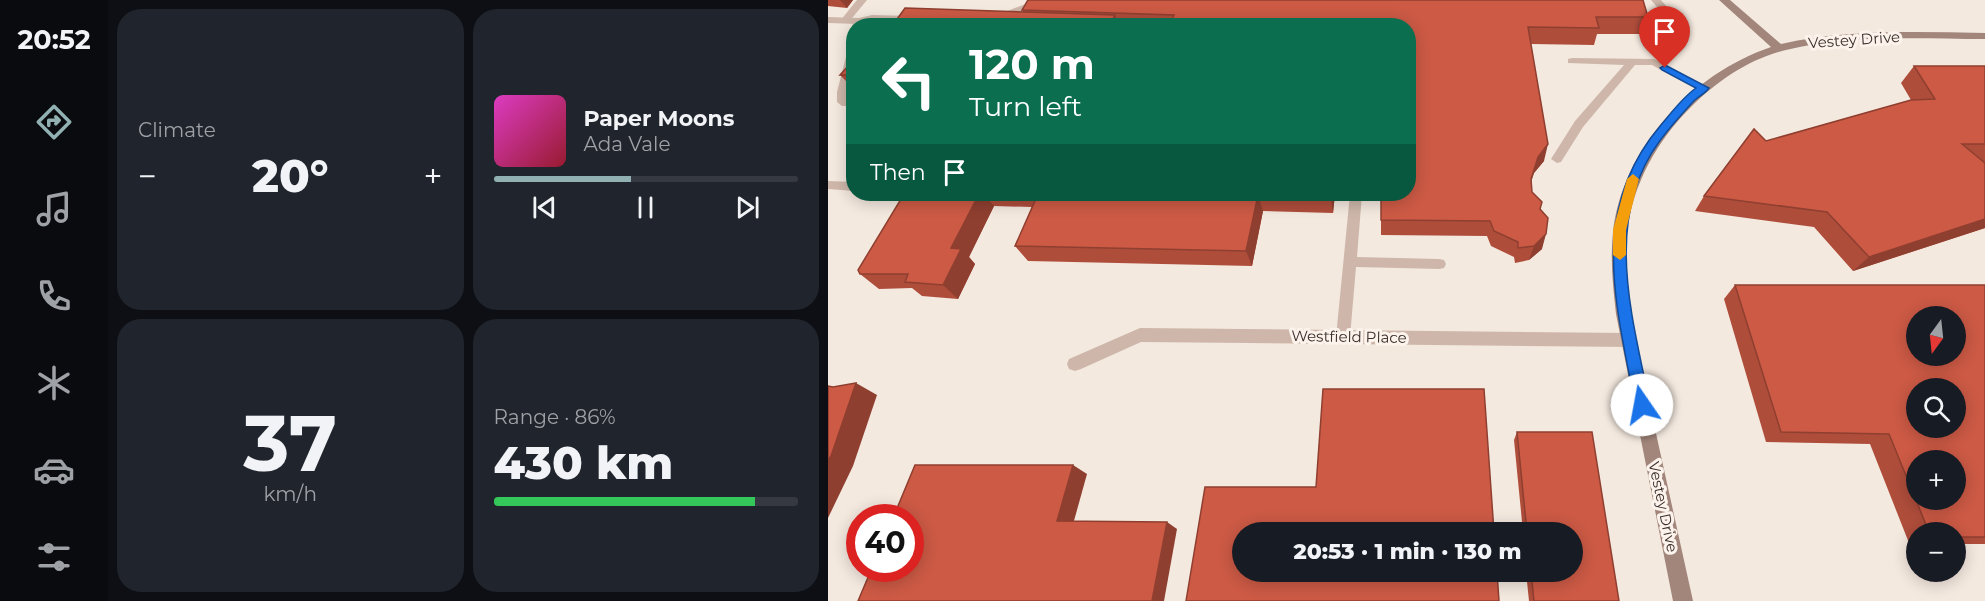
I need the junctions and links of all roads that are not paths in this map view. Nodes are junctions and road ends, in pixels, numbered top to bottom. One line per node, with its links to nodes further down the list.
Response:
1 (862, 0): 5 (lane)
2 (1032, 0): 6 (lane)
3 (1656, 0): 9 (lane)
4 (1724, 0): 11 (street)
5 (847, 18)
6 (995, 18)
7 (828, 20): 8 (street)
8 (845, 21)
9 (1676, 32)
10 (1985, 36): 11 (street, Vestey Drive)
11 (1779, 48): 15 (street, Vestey Drive)
12 (1572, 61): 13 (lane)
13 (1633, 61): 15 (lane); 17 (lane)
14 (846, 76): 16 (lane)
15 (1704, 88): 24 (street, Vestey Drive)
16 (846, 102)
17 (1557, 159)
18 (828, 185): 19 (lane)
19 (846, 186)
20 (1355, 201): 21 (lane)
21 (1350, 262): 22 (lane); 23 (lane)
22 (1438, 264)
23 (1343, 337): 24 (street, Westfield Place); 25 (street, Westfield Place)
24 (1629, 340): 26 (street, Vestey Drive)
25 (1075, 364)
26 (1683, 601)

